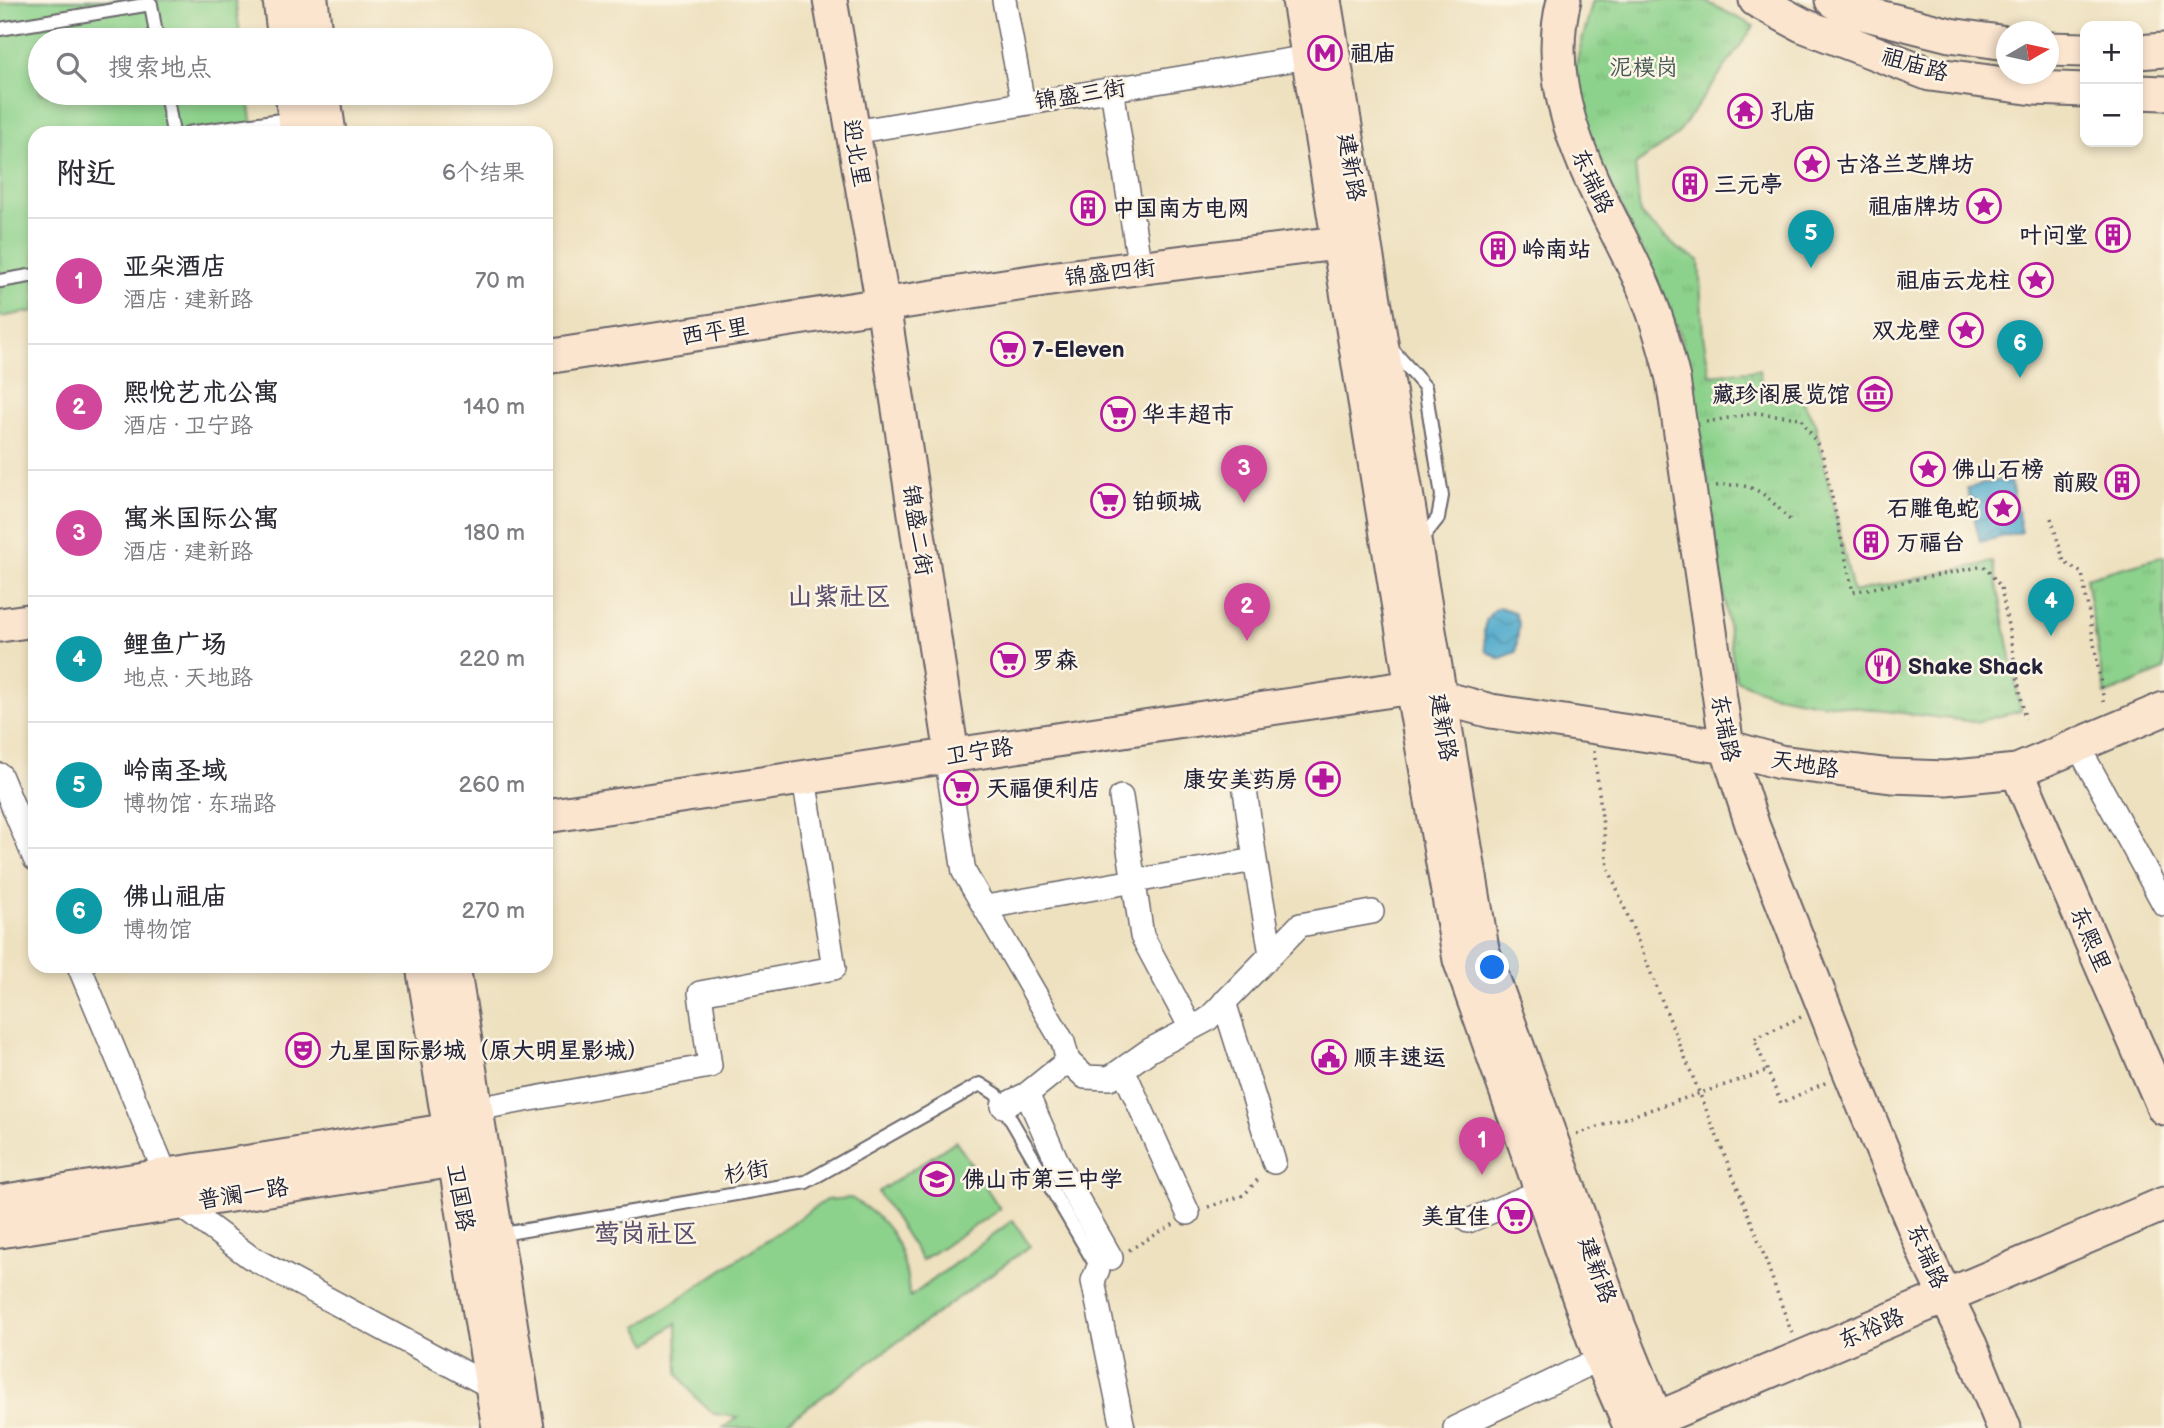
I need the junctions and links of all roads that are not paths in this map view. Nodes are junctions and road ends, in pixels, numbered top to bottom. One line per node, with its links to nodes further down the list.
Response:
1 (280, 0): 11 (street)
2 (311, 0): 12 (street)
3 (830, 0): 31 (street, 迎北里)
4 (1004, 0): 24 (street)
5 (1299, 0): 19 (street, 建新路)
6 (1324, 0): 40 (street, 建新路)
7 (1564, 0): 43 (street, 东瑞路)
8 (1756, 0): 21 (street, 祖庙路)
9 (1832, 0): 14 (street, 祖庙路)
10 (155, 28): 13 (lane)
11 (284, 28)
12 (314, 28)
13 (0, 29)
14 (1996, 41)
15 (2059, 49): 16 (street)
16 (2080, 50)
17 (2164, 50): 18 (street)
18 (2143, 52)
19 (1308, 57): 20 (street, 锦盛三街); 32 (street, 建新路)
20 (1112, 89): 24 (street, 锦盛三街); 33 (street)
21 (2080, 90)
22 (2143, 92): 23 (street)
23 (2164, 93)
24 (1023, 104): 31 (street, 锦盛三街)
25 (168, 105): 28 (lane)
26 (325, 105): 30 (street)
27 (295, 114): 29 (lane)
28 (172, 126)
29 (227, 126)
30 (328, 126)
31 (853, 132): 36 (street, 迎北里)
32 (1337, 243): 33 (street, 锦盛四街); 40 (street, 建新路)
33 (1140, 269): 36 (street, 锦盛四街)
34 (28, 276): 35 (lane)
35 (0, 281)
36 (883, 305): 37 (street, 西平里); 44 (street, 锦盛二街)
37 (553, 356)
38 (28, 621): 39 (street)
39 (0, 625)
40 (1425, 692): 43 (street, 天地路); 44 (street, 卫宁路); 72 (street, 建新路); 83 (street, 建新路)
41 (2164, 709): 42 (street, 天地路)
42 (2077, 744): 45 (street, 天地路); 54 (street)
43 (1727, 747): 45 (street, 天地路); 80 (street, 东瑞路)
44 (949, 756): 47 (street, 卫宁路); 55 (street)
45 (2017, 771): 67 (street, 东熙里)
46 (0, 775): 51 (street)
47 (804, 778): 50 (street, 卫宁路); 68 (street)
48 (1244, 783): 52 (street)
49 (1121, 797): 53 (street)
50 (553, 815)
51 (28, 842)
52 (1255, 860): 53 (street); 57 (street)
53 (1132, 882): 55 (street); 62 (street)
54 (2163, 900)
55 (986, 907): 63 (street)
56 (1372, 912): 57 (street)
57 (1271, 954): 61 (street)
58 (82, 973): 71 (street)
59 (425, 973): 69 (street, 卫国路)
60 (454, 973): 68 (street)
61 (1224, 1002): 62 (street); 70 (street)
62 (1191, 1028): 64 (street)
63 (1068, 1061): 64 (street); 65 (street)
64 (1123, 1069): 75 (street)
65 (1027, 1094): 66 (street); 79 (street)
66 (1003, 1106): 78 (lane, 杉街); 79 (lane)
67 (2164, 1108)
68 (476, 1110): 69 (street)
69 (462, 1144): 71 (street, 普澜一路); 78 (street, 卫国路); 82 (street, 卫国路)
70 (1274, 1162)
71 (172, 1189): 73 (street, 普澜一路); 77 (street, 普澜一路); 82 (street)
72 (1542, 1191): 76 (street); 83 (street, 建新路)
73 (0, 1202)
74 (2164, 1204): 80 (street, 东裕路)
75 (1188, 1213)
76 (1468, 1222)
77 (0, 1231)
78 (496, 1235): 85 (street, 卫国路)
79 (1105, 1263): 86 (street)
80 (1947, 1297): 83 (street, 东裕路); 88 (street, 东瑞路)
81 (1583, 1367): 87 (street)
82 (493, 1388): 84 (street, 卫国路)
83 (1649, 1425)
84 (499, 1428)
85 (527, 1428)
86 (1123, 1428)
87 (1455, 1428)
88 (2004, 1428)

